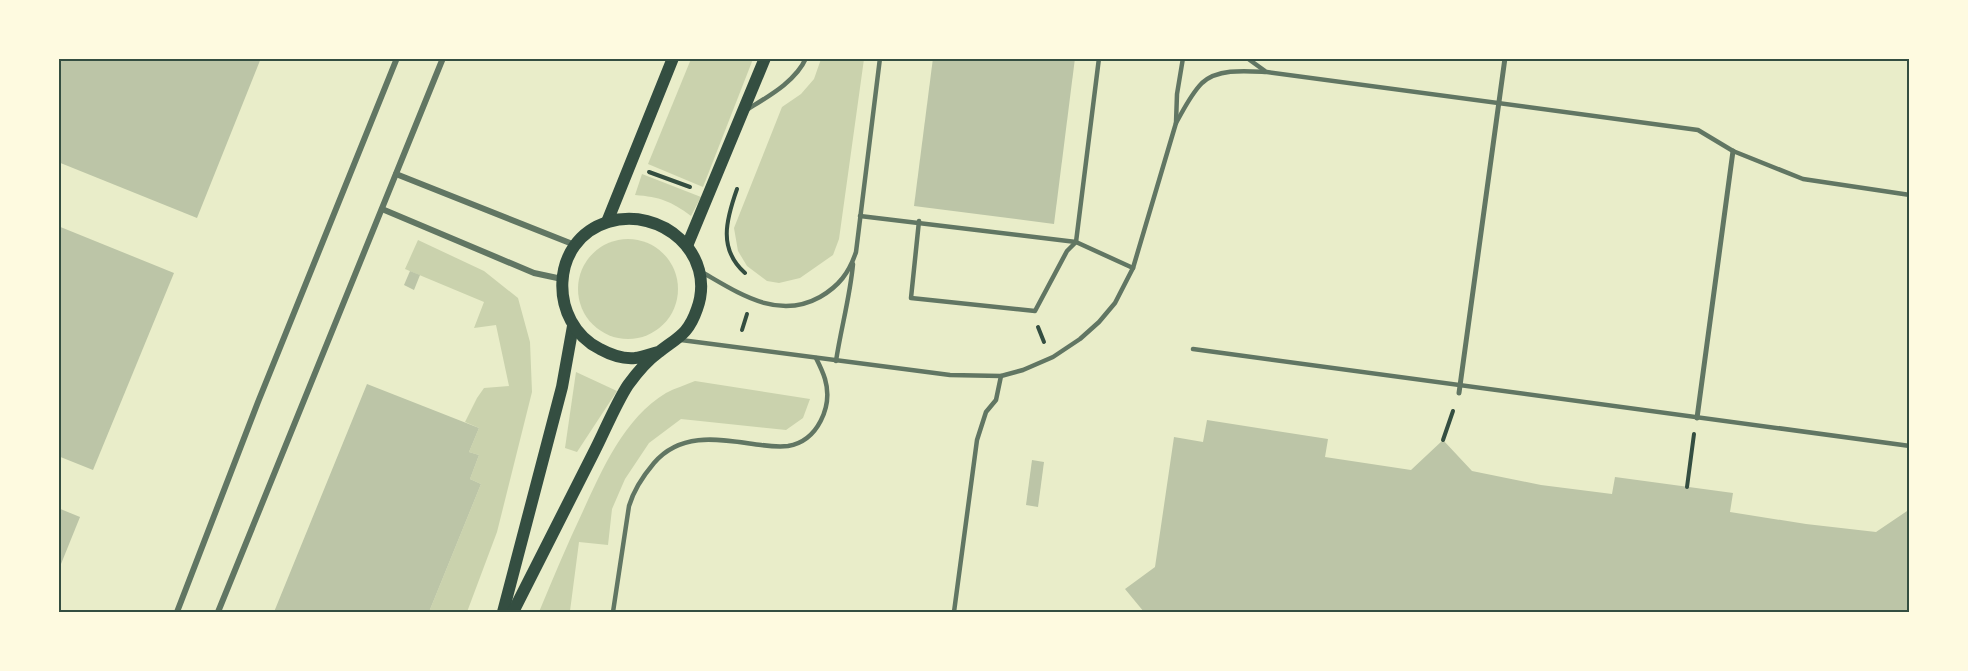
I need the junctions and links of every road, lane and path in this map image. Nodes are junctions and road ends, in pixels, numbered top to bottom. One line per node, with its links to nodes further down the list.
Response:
1 (397, 58): 47 (street)
2 (443, 58): 17 (street)
3 (673, 58): 16 (main road)
4 (765, 58): 13 (main road)
5 (806, 58): 13 (lane)
6 (883, 58): 23 (lane)
7 (1100, 58): 26 (lane)
8 (1183, 58): 14 (lane)
9 (1247, 58): 11 (lane)
10 (1504, 58): 12 (street)
11 (1267, 72): 12 (lane); 14 (lane)
12 (1499, 104): 15 (lane); 42 (street)
13 (743, 112): 19 (main road)
14 (1176, 123): 30 (lane)
15 (1733, 151): 20 (lane); 43 (street)
16 (630, 164): 19 (path); 25 (main road)
17 (396, 174): 22 (street); 27 (street)
18 (738, 187): 21 (path)
19 (709, 195): 21 (path); 28 (main road)
20 (1910, 195)
21 (731, 206): 33 (path)
22 (382, 209): 32 (street); 48 (street)
23 (860, 216): 24 (lane); 29 (lane)
24 (919, 221): 26 (lane); 26 (lane)
25 (607, 222): 27 (main road); 28 (main road)
26 (1076, 242): 30 (lane)
27 (576, 245): 32 (main road)
28 (687, 246): 31 (main road)
29 (853, 261): 33 (lane); 40 (lane)
30 (1133, 268): 41 (lane)
31 (699, 270): 33 (lane); 35 (main road)
32 (562, 279): 34 (main road)
33 (752, 300): 36 (path)
34 (573, 326): 38 (main road); 49 (main road)
35 (678, 339): 36 (lane); 38 (main road)
36 (735, 348): 39 (lane)
37 (1193, 350): 42 (lane)
38 (658, 352): 50 (main road)
39 (816, 358): 40 (lane); 51 (lane)
40 (836, 361): 41 (lane)
41 (1000, 376): 52 (lane)
42 (1460, 390): 43 (lane); 44 (path)
43 (1696, 418): 45 (lane); 46 (path)
44 (1443, 440)
45 (1910, 446)
46 (1687, 487)
47 (177, 612)
48 (218, 612)
49 (503, 612)
50 (513, 612)
51 (613, 612)
52 (954, 612)

